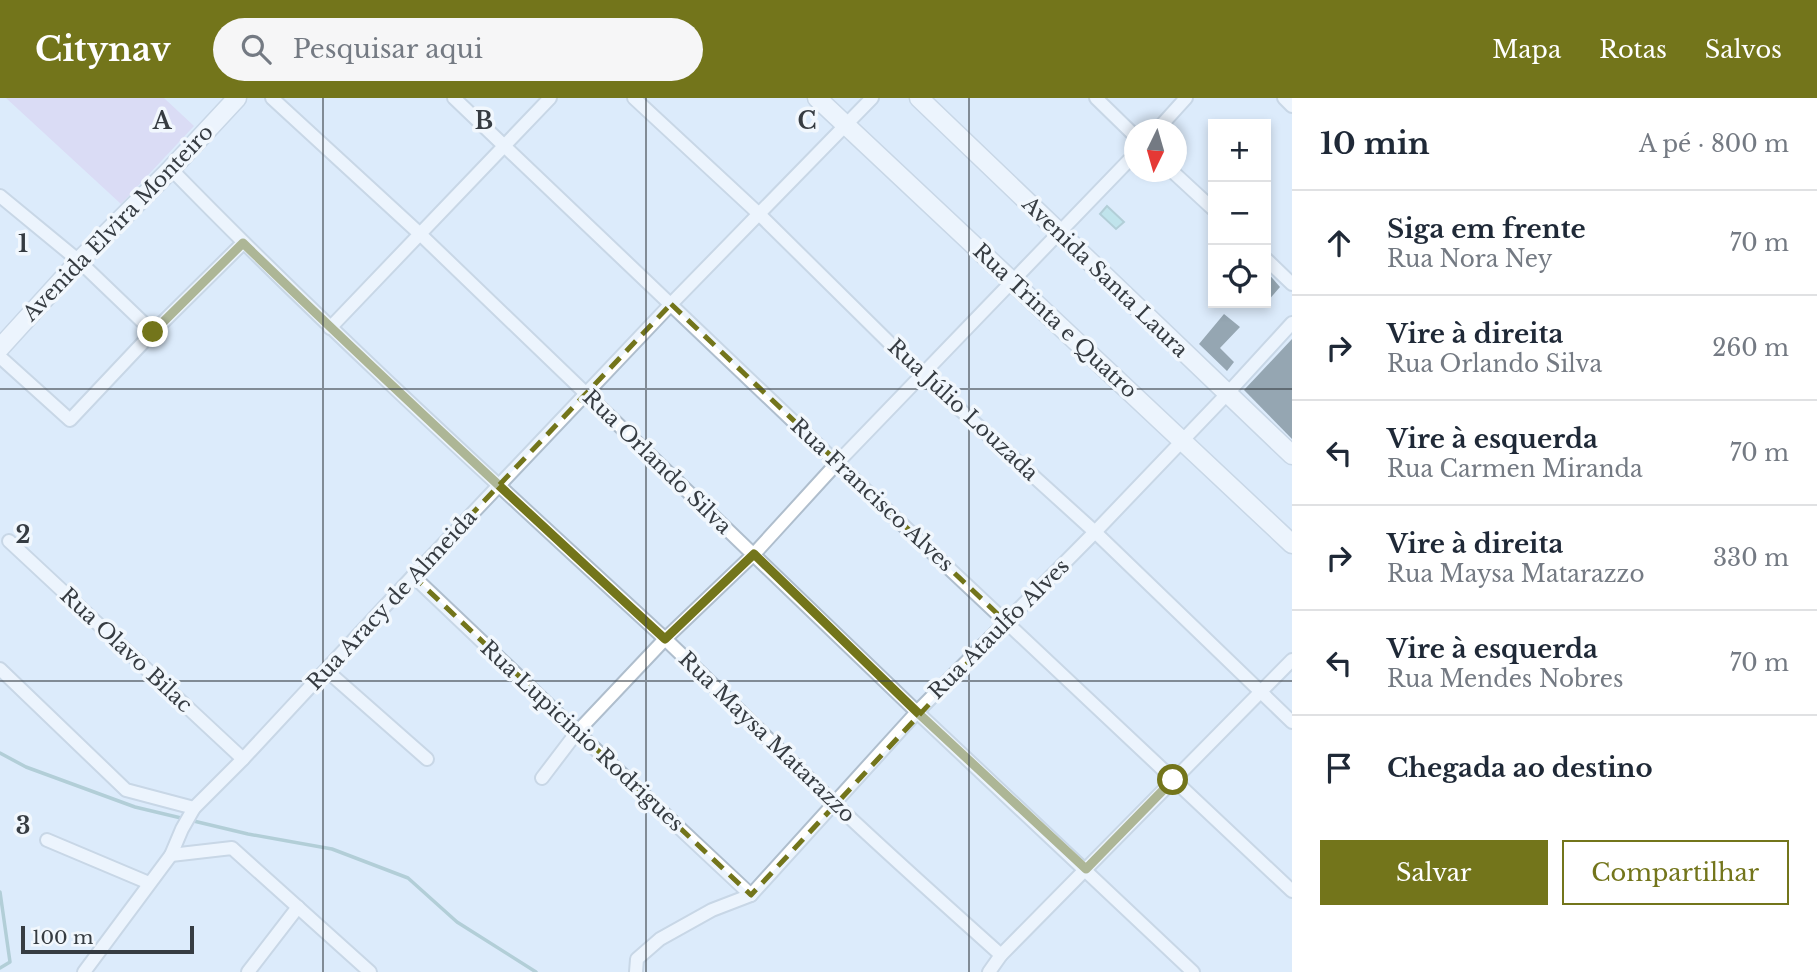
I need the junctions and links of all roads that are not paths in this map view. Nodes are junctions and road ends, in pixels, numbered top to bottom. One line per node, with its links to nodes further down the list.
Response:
1 (237, 98): 18 (street, Avenida Elvira Monteiro)
2 (272, 98): 23 (street, Rua Orlando Silva)
3 (454, 98): 16 (street, Rua Francisco Alves)
4 (550, 98): 16 (street)
5 (634, 98): 22 (street, Rua Júlio Louzada)
6 (817, 98): 15 (street, Rua Trinta e Quatro)
7 (873, 98): 15 (street, Rua Aracy de Almeida)
8 (919, 98): 24 (street, Avenida Santa Laura)
9 (1096, 98): 14 (street)
10 (1186, 98): 13 (street)
11 (1283, 98): 12 (street)
12 (1292, 106)
13 (1167, 119)
14 (1124, 125)
15 (845, 126): 22 (street, Rua Aracy de Almeida); 28 (street, Rua Trinta e Quatro)
16 (505, 145): 23 (street); 30 (street, Rua Francisco Alves)
17 (1124, 167): 24 (street)
18 (171, 169): 25 (street, Rua Maysa Matarazzo); 26 (street, Avenida Elvira Monteiro)
19 (1184, 182): 21 (street)
20 (0, 196): 26 (street)
21 (1208, 204)
22 (759, 214): 30 (street, Rua Aracy de Almeida); 36 (street, Rua Júlio Louzada)
23 (420, 234): 32 (street); 37 (street, Rua Orlando Silva)
24 (1060, 234): 28 (street); 38 (street, Avenida Santa Laura)
25 (243, 243): 32 (street, Rua Maysa Matarazzo); 33 (street)
26 (79, 261): 33 (street); 34 (street, Avenida Elvira Monteiro)
27 (1271, 264): 29 (street)
28 (1013, 281): 36 (street); 39 (street, Rua Trinta e Quatro)
29 (1292, 284)
30 (671, 304): 37 (street, Rua Aracy de Almeida); 41 (street, Rua Francisco Alves)
31 (1292, 323): 38 (street, Rua Ataulfo Alves)
32 (330, 328): 42 (street, Rua Maysa Matarazzo)
33 (153, 332): 35 (street)
34 (0, 348)
35 (0, 357)
36 (922, 375): 41 (street); 43 (street, Rua Júlio Louzada)
37 (586, 394): 42 (street, Rua Aracy de Almeida); 46 (street, Rua Orlando Silva)
38 (1227, 394): 39 (street, Rua Ataulfo Alves); 40 (street, Avenida Santa Laura)
39 (1182, 441): 43 (street, Rua Ataulfo Alves); 45 (street, Rua Trinta e Quatro)
40 (1292, 455)
41 (837, 463): 46 (street); 48 (street, Rua Francisco Alves)
42 (499, 487): 47 (street, Rua Aracy de Almeida); 49 (street, Rua Maysa Matarazzo)
43 (1095, 532): 48 (street, Rua Ataulfo Alves); 53 (street, Rua Júlio Louzada)
44 (9, 541): 57 (street, Rua Olavo Bilac)
45 (1292, 544)
46 (754, 554): 49 (street); 54 (street, Rua Orlando Silva)
47 (413, 576): 52 (street, Rua Aracy de Almeida); 56 (street, Rua Lupicinio Rodrigues)
48 (1006, 622): 54 (street, Rua Ataulfo Alves); 60 (street, Rua Francisco Alves)
49 (665, 639): 56 (street); 61 (street, Rua Maysa Matarazzo)
50 (1292, 660): 53 (street)
51 (0, 669): 62 (street)
52 (326, 670): 57 (street, Rua Aracy de Almeida); 58 (street)
53 (1260, 691): 55 (street, Rua Júlio Louzada); 60 (street)
54 (917, 712): 61 (street, Rua Ataulfo Alves); 65 (street, Rua Orlando Silva)
55 (1292, 722)
56 (577, 732): 59 (street); 68 (street, Rua Lupicinio Rodrigues)
57 (243, 759): 62 (street, Rua Aracy de Almeida)
58 (427, 759)
59 (542, 778)
60 (1173, 780): 65 (street); 67 (street, Rua Francisco Alves)
61 (834, 802): 68 (street, Rua Ataulfo Alves); 70 (street, Rua Maysa Matarazzo)
62 (191, 812): 64 (street, Rua Aracy de Almeida)
63 (47, 840): 66 (street)
64 (171, 855): 66 (street, Rua Aracy de Almeida); 69 (street)
65 (1086, 869): 70 (street); 76 (street, Rua Orlando Silva)
66 (149, 883): 71 (street, Rua Aracy de Almeida)
67 (1292, 891)
68 (751, 895): 74 (street, Rua Ataulfo Alves)
69 (298, 908): 72 (street); 73 (street)
70 (1001, 956): 75 (street)
71 (84, 972)
72 (248, 972)
73 (370, 972)
74 (636, 972)
75 (989, 972)
76 (1193, 972)

